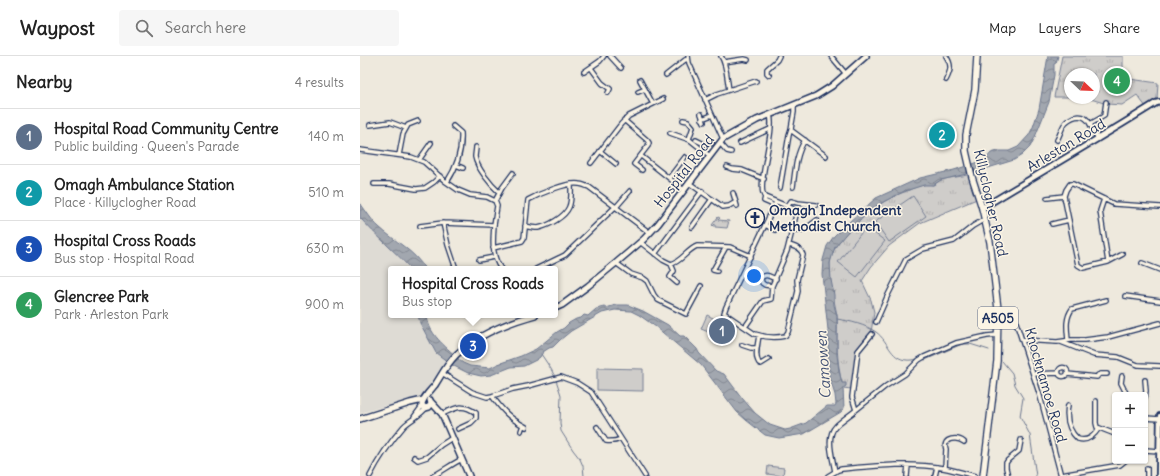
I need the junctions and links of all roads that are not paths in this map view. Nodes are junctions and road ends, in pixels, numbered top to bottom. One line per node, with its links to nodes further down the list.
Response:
1 (604, 56): 12 (street)
2 (610, 56): 13 (street)
3 (721, 56): 11 (street)
4 (779, 56): 17 (street)
5 (831, 56): 15 (street)
6 (866, 56): 15 (main road, Hospital Road)
7 (946, 56): 19 (street)
8 (977, 56): 98 (highway, Killyclogher Road / A505)
9 (688, 58): 16 (street); 26 (street)
10 (748, 60): 11 (street)
11 (724, 62): 22 (street)
12 (591, 68): 14 (street); 24 (street)
13 (621, 68)
14 (584, 72)
15 (846, 74): 30 (main road, Hospital Road)
16 (666, 75)
17 (769, 75)
18 (640, 80): 21 (street)
19 (946, 80)
20 (756, 81): 22 (street)
21 (645, 89): 23 (street); 29 (street)
22 (729, 90): 26 (street)
23 (638, 92)
24 (608, 93)
25 (663, 100): 29 (street)
26 (706, 100): 32 (street)
27 (1106, 102): 37 (street)
28 (1160, 102): 45 (street, Arleston Road)
29 (653, 104): 34 (street)
30 (794, 106): 33 (main road, Hospital Road); 42 (street)
31 (701, 114): 32 (street)
32 (712, 115): 49 (street)
33 (770, 115): 41 (street); 49 (main road, Hospital Road)
34 (624, 120): 57 (street); 60 (street)
35 (683, 120): 44 (street)
36 (418, 121): 40 (street)
37 (1090, 124): 45 (street); 48 (street)
38 (370, 125): 40 (street)
39 (453, 126): 67 (street)
40 (406, 128): 59 (street)
41 (770, 129): 52 (street); 74 (street)
42 (791, 129): 47 (street); 80 (street)
43 (670, 133): 44 (street)
44 (689, 139): 55 (street)
45 (1098, 139): 98 (street, Arleston Road)
46 (696, 140): 53 (street)
47 (805, 140): 62 (street); 79 (street)
48 (1057, 140)
49 (722, 141): 58 (street); 61 (main road, Hospital Road)
50 (431, 143): 64 (street)
51 (712, 143): 53 (street)
52 (740, 143)
53 (703, 144): 55 (street)
54 (476, 147): 83 (street)
55 (700, 149): 61 (street)
56 (360, 150): 59 (street)
57 (600, 151): 65 (street); 66 (street)
58 (730, 152)
59 (399, 155): 64 (street)
60 (641, 156): 70 (street); 73 (street)
61 (710, 156): 76 (main road, Hospital Road)
62 (826, 156)
63 (685, 157): 73 (street)
64 (418, 160): 72 (street)
65 (591, 163)
66 (616, 164)
67 (456, 165): 69 (street); 75 (street)
68 (727, 167): 74 (street)
69 (463, 168)
70 (642, 170)
71 (512, 173): 83 (street)
72 (440, 176): 75 (street); 77 (street)
73 (669, 178): 81 (street)
74 (764, 179): 87 (street)
75 (447, 182): 91 (street)
76 (689, 183): 81 (main road, Hospital Road); 84 (street)
77 (374, 184)
78 (571, 184): 95 (street); 107 (street); 107 (street)
79 (792, 187)
80 (780, 188)
81 (684, 190): 111 (main road, Hospital Road)
82 (630, 191): 95 (street)
83 (500, 192): 91 (street)
84 (702, 192): 89 (street); 116 (street)
85 (733, 193): 89 (street)
86 (1064, 196): 88 (street); 90 (street); 101 (street)
87 (765, 198): 92 (street); 94 (street)
88 (1047, 198)
89 (712, 199): 108 (street)
90 (1104, 199): 97 (street); 121 (street)
91 (495, 201): 104 (street)
92 (776, 202): 96 (street); 105 (street)
93 (814, 203): 96 (street)
94 (771, 204)
95 (616, 207): 111 (street); 127 (street)
96 (787, 207): 110 (street)
97 (1160, 207)
98 (982, 208): 99 (highway, Killyclogher Road / A505)
99 (985, 219): 138 (highway, Killyclogher Road / A505); 140 (street)
100 (817, 220): 110 (street)
101 (1069, 220): 103 (street); 121 (street)
102 (443, 223): 104 (street); 106 (street); 125 (street)
103 (1052, 224)
104 (494, 225): 115 (street)
105 (765, 225): 109 (street); 118 (street)
106 (420, 226)
107 (525, 226): 115 (street)
108 (692, 227)
109 (775, 230)
110 (793, 230): 113 (street)
111 (650, 233): 112 (main road, Hospital Road)
112 (640, 242): 116 (street); 122 (main road, Hospital Road)
113 (789, 245): 130 (street); 144 (street)
114 (726, 247): 118 (street); 124 (street); 129 (street)
115 (493, 248): 119 (street)
116 (655, 254): 124 (street)
117 (1123, 254): 121 (street)
118 (751, 256): 142 (street)
119 (494, 257): 120 (street); 126 (street)
120 (479, 260)
121 (1108, 262)
122 (616, 263): 132 (street); 137 (main road, Hospital Road)
123 (1142, 263): 128 (street)
124 (670, 264): 131 (street)
125 (455, 266)
126 (499, 266)
127 (542, 266)
128 (1160, 270)
129 (717, 271)
130 (776, 279): 133 (street); 133 (street)
131 (677, 283)
132 (701, 286)
133 (772, 286): 142 (street)
134 (1125, 296): 136 (street)
135 (1106, 300): 147 (street)
136 (1160, 301)
137 (558, 307)
138 (998, 313): 145 (highway, Killyclogher Road / A505); 146 (street, Knocknamoe Road)
139 (521, 318): 153 (main road)
140 (876, 322)
141 (1160, 323): 147 (street)
142 (745, 327): 144 (street)
143 (872, 334): 166 (street)
144 (759, 335): 150 (street)
145 (998, 335): 166 (street); 200 (highway, Killyclogher Road / A505)
146 (1022, 340): 148 (street); 155 (street, Knocknamoe Road)
147 (1068, 340): 148 (street)
148 (1061, 341): 152 (street)
149 (742, 345): 150 (street)
150 (757, 348): 151 (street)
151 (769, 359)
152 (1160, 366)
153 (442, 373): 162 (street); 164 (main road)
154 (1058, 373): 155 (street); 156 (street); 156 (street)
155 (1033, 374): 191 (street, Knocknamoe Road)
156 (1067, 374): 157 (street)
157 (1107, 374)
158 (1122, 376): 160 (street)
159 (1145, 380): 161 (street)
160 (1126, 392)
161 (1146, 392)
162 (492, 396): 175 (street); 178 (street)
163 (1096, 401): 173 (street)
164 (426, 404): 167 (main road); 170 (main road); 192 (street)
165 (1068, 405): 173 (street)
166 (855, 408): 190 (street)
167 (442, 414): 174 (street); 177 (main road)
168 (1160, 416): 171 (street)
169 (1148, 418): 171 (street)
170 (360, 419)
171 (1160, 420): 182 (street)
172 (597, 427): 178 (street)
173 (1099, 428): 176 (street)
174 (458, 429)
175 (521, 431)
176 (1112, 433)
177 (452, 438): 183 (street); 184 (main road)
178 (621, 439): 195 (street)
179 (1021, 440): 201 (street)
180 (964, 442): 188 (street)
181 (1148, 450): 182 (street)
182 (1158, 451): 203 (street)
183 (414, 457)
184 (462, 460): 193 (street); 194 (main road)
185 (1121, 464): 191 (street)
186 (908, 465): 187 (street); 190 (street); 197 (street)
187 (937, 467): 188 (street); 198 (street)
188 (945, 468): 199 (street)
189 (1147, 468): 202 (street)
190 (835, 472): 196 (street)
191 (1061, 475)
192 (370, 476)
193 (433, 476)
194 (469, 476)
195 (645, 476)
196 (828, 476)
197 (907, 476)
198 (935, 476)
199 (975, 476)
200 (983, 476)
201 (1008, 476)
202 (1147, 476)
203 (1159, 476)

